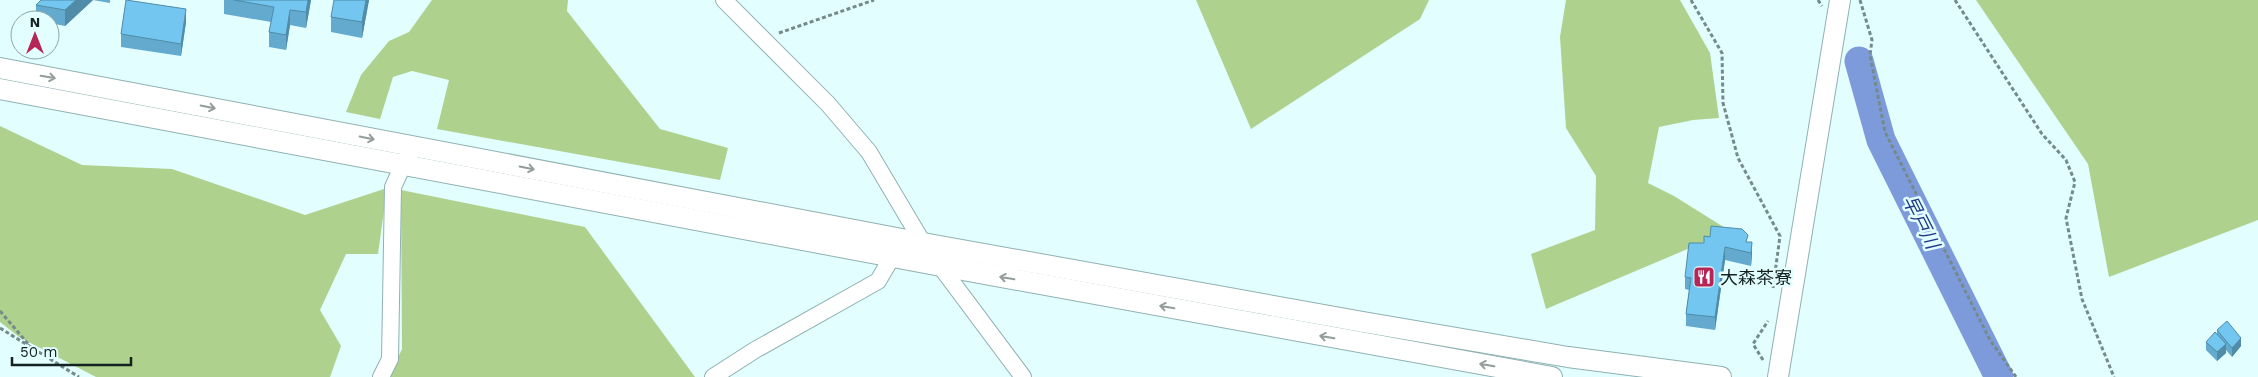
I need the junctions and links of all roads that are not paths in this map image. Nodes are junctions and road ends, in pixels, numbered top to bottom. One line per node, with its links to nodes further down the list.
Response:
1 (724, 0): 7 (street)
2 (1840, 0): 15 (street)
3 (0, 68): 5 (street, one-way to 5)
4 (0, 89): 6 (street)
5 (416, 147): 6 (street); 7 (street, one-way to 7)
6 (403, 165): 8 (street); 10 (street)
7 (923, 243): 9 (street); 14 (street)
8 (892, 257): 9 (street); 11 (street)
9 (941, 266): 12 (street); 13 (street, one-way to 9)
10 (381, 377)
11 (713, 377)
12 (1023, 377)
13 (1552, 377)
14 (1721, 377)
15 (1778, 377)

